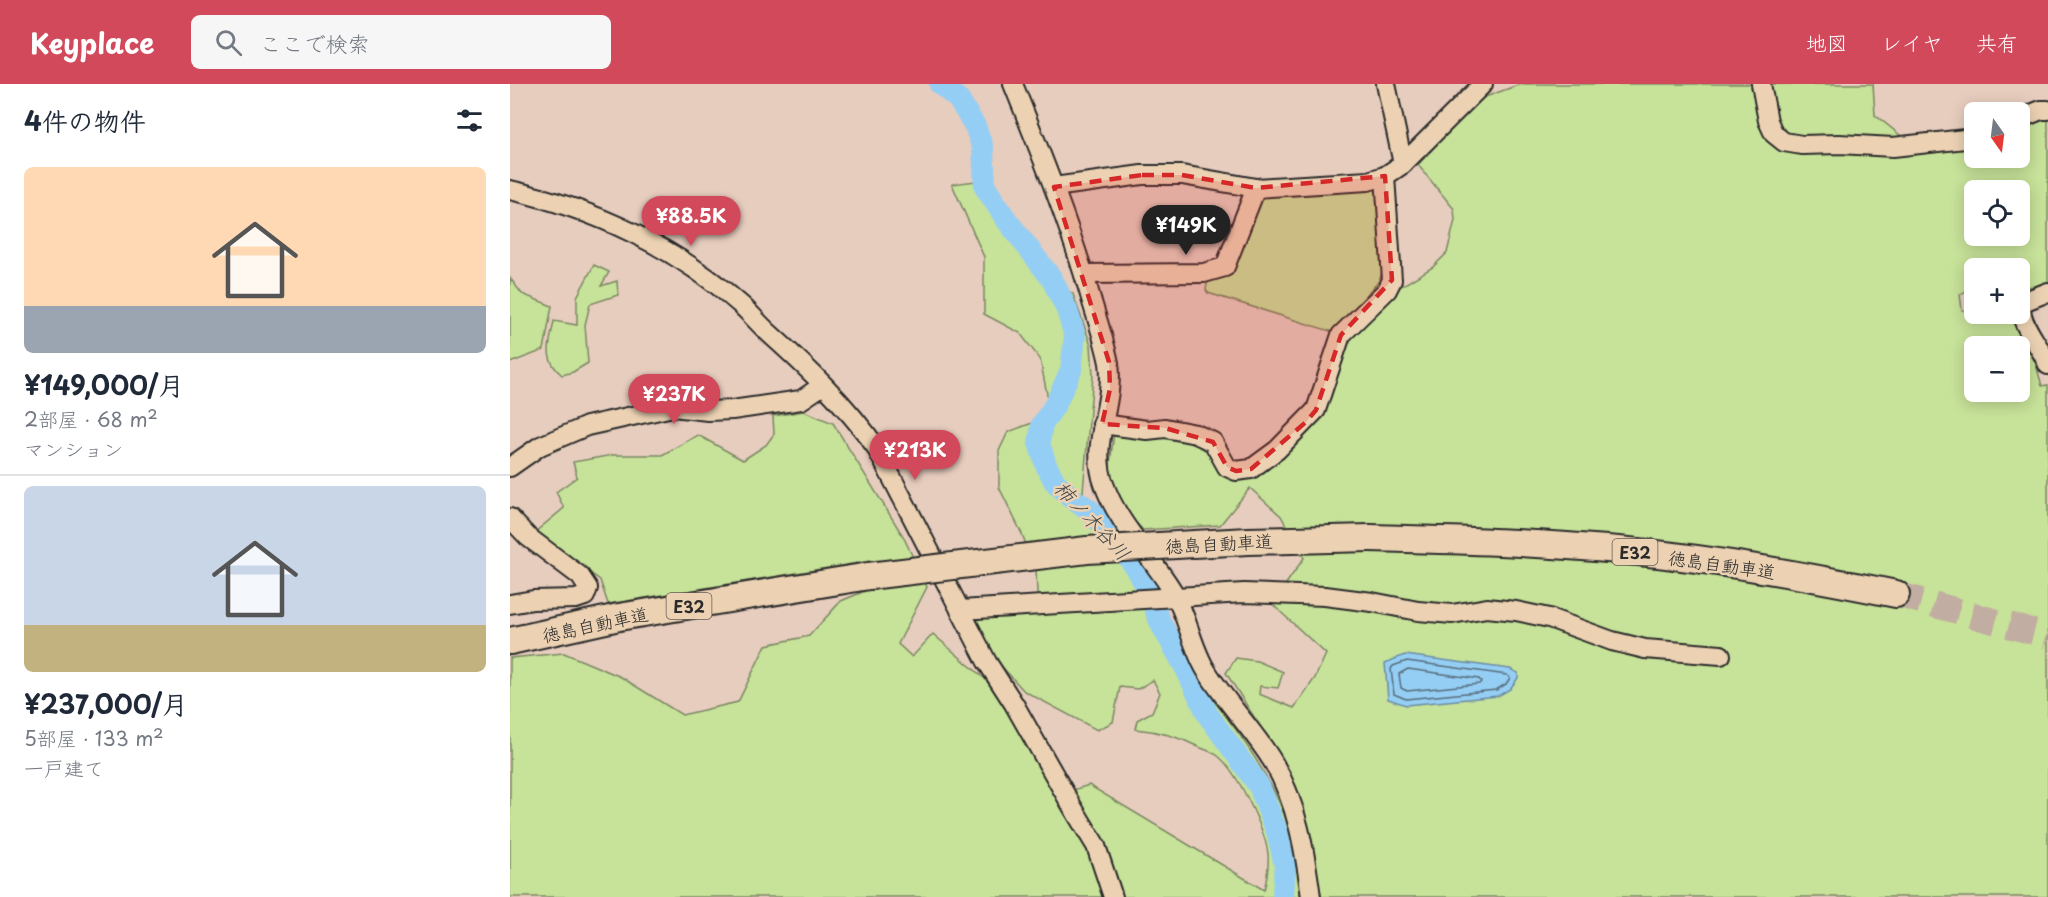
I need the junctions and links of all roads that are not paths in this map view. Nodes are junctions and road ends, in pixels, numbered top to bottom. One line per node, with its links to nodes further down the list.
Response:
1 (1014, 84): 10 (street)
2 (1386, 84): 8 (street)
3 (1483, 84): 8 (street)
4 (1761, 84): 7 (street)
5 (2048, 110): 6 (street)
6 (2030, 114)
7 (1964, 139)
8 (1403, 164): 9 (street)
9 (1385, 176): 11 (street); 17 (street)
10 (1054, 188): 11 (street); 13 (street)
11 (1256, 188): 13 (street)
12 (510, 190): 16 (street)
13 (1084, 274): 17 (street)
14 (2048, 292): 15 (street)
15 (2048, 365)
16 (823, 385): 18 (street); 23 (street)
17 (1102, 424): 21 (street)
18 (510, 467)
19 (510, 518): 22 (street)
20 (1896, 594): 24 (highway, 徳島自動車道 / E32, bridge)
21 (1167, 596): 23 (street); 25 (street); 27 (street)
22 (510, 604)
23 (960, 610): 26 (street)
24 (510, 641)
25 (1721, 655)
26 (1113, 897)
27 (1311, 897)

